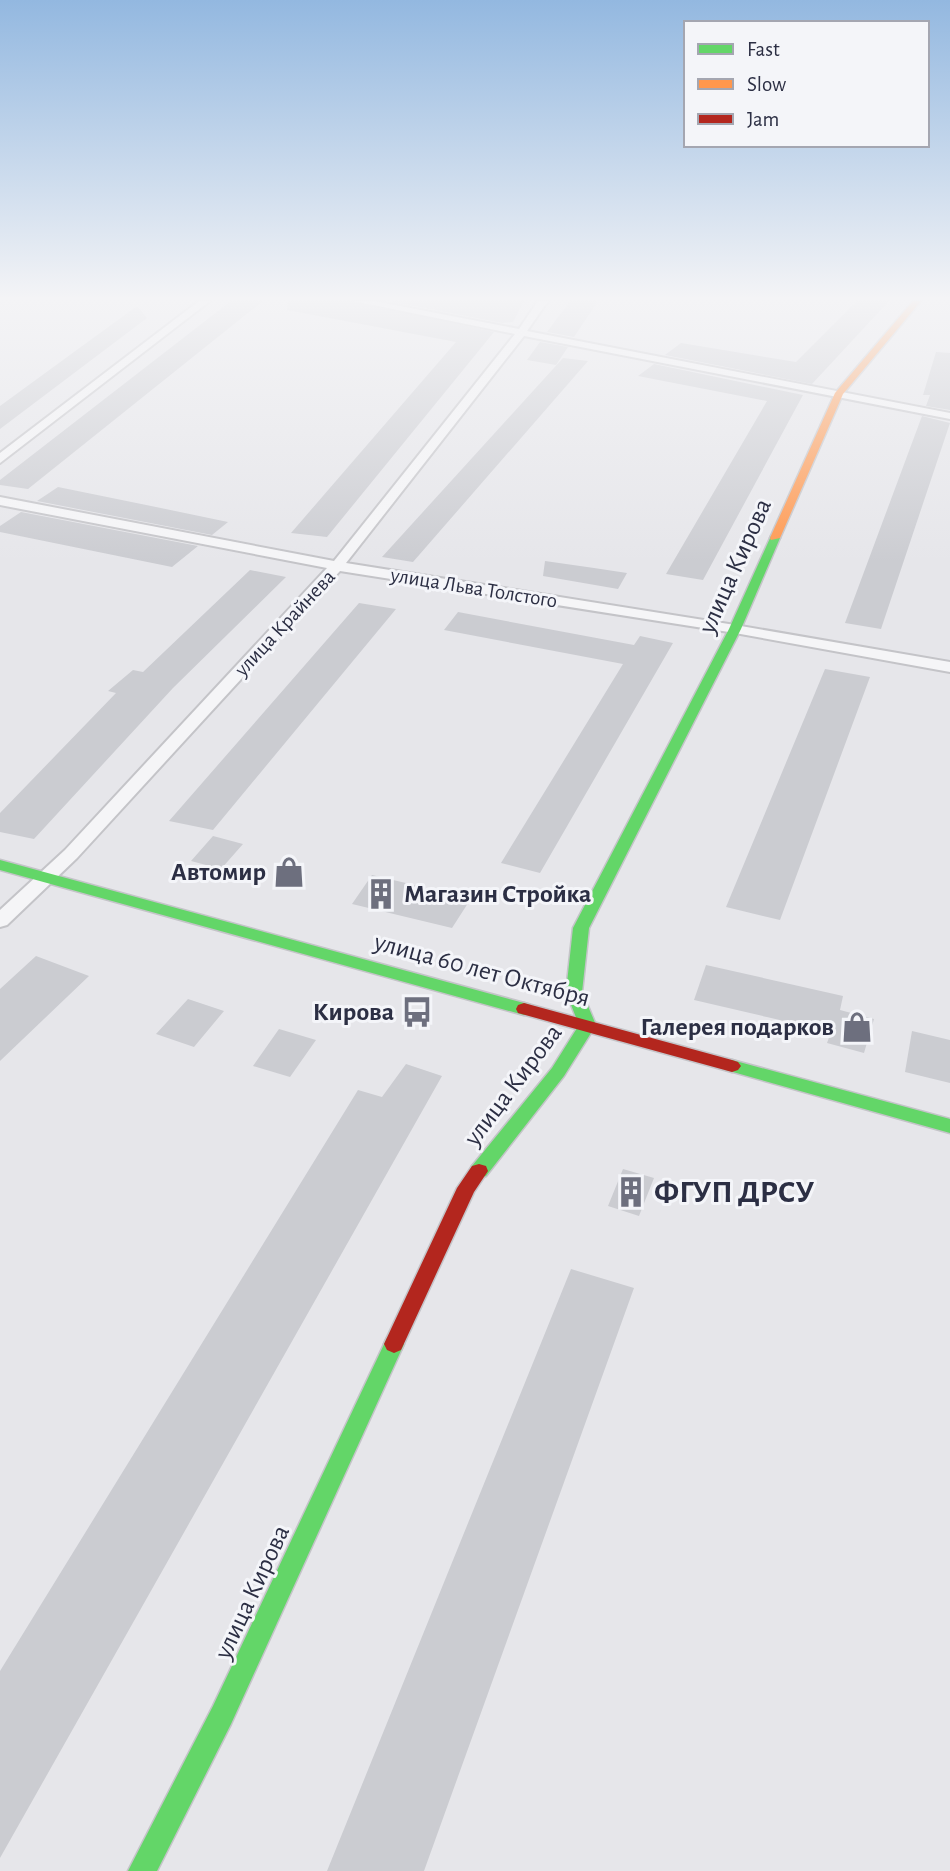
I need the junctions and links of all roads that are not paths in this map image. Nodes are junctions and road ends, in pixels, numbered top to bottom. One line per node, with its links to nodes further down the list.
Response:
1 (92, 388): 7 (street)
2 (477, 388): 9 (street, улица Крайнева)
3 (814, 388): 5 (street)
4 (843, 388): 5 (street, улица Кирова)
5 (839, 393): 6 (street); 10 (street, улица Кирова)
6 (950, 416)
7 (0, 459)
8 (0, 501): 9 (street, улица Льва Толстого)
9 (337, 566): 10 (street, улица Льва Толстого); 13 (street, улица Крайнева)
10 (735, 629): 11 (street, улица Льва Толстого); 15 (street, улица Кирова)
11 (950, 667)
12 (0, 866): 13 (street, улица 60 лет Октября)
13 (47, 877): 14 (street, улица Крайнева); 15 (street, улица 60 лет Октября)
14 (0, 921)
15 (588, 1025): 16 (street, улица 60 лет Октября); 17 (street, улица Кирова)
16 (950, 1126)
17 (142, 1871)

